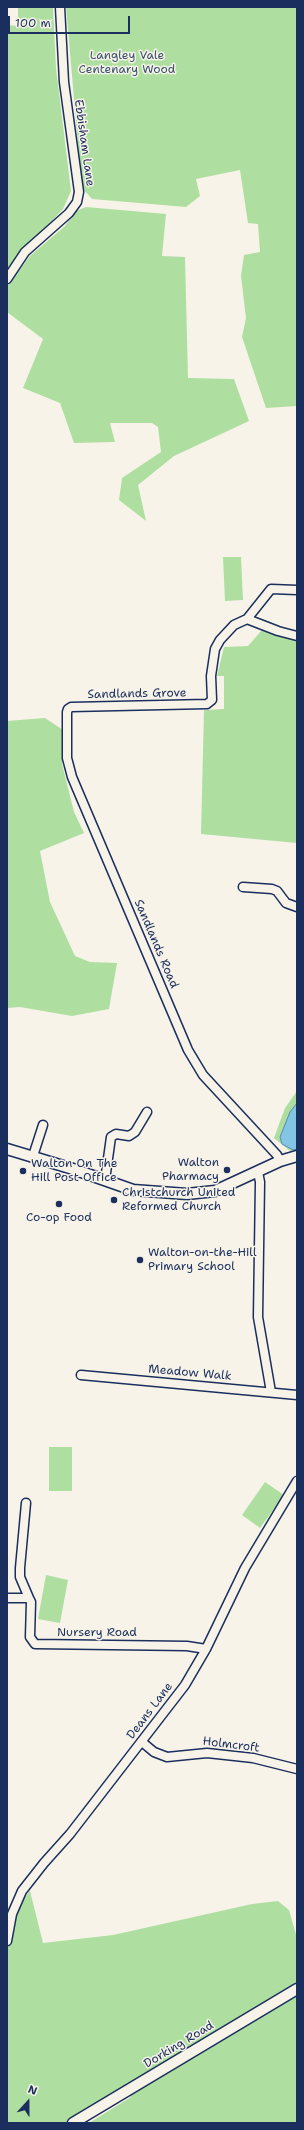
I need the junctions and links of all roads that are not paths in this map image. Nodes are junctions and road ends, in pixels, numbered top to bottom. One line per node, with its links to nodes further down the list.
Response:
1 (60, 7): 2 (street, Ebbisham Lane)
2 (7, 279)
3 (297, 590): 4 (street)
4 (247, 619): 5 (street); 6 (street, Sandlands Grove)
5 (297, 636)
6 (68, 709): 14 (street, Sandlands Road)
7 (243, 887): 8 (street)
8 (297, 907)
9 (147, 1112): 16 (street)
10 (43, 1125): 12 (street)
11 (7, 1149): 12 (main road)
12 (33, 1156): 16 (main road)
13 (297, 1156): 14 (main road)
14 (280, 1162): 15 (main road)
15 (258, 1172): 16 (main road); 18 (street)
16 (105, 1180)
17 (81, 1375): 18 (street, Meadow Walk)
18 (271, 1392): 19 (street, Meadow Walk)
19 (297, 1395)
20 (297, 1481): 24 (street, Deans Lane)
21 (26, 1503): 23 (street, Nursery Road)
22 (7, 1598): 23 (street)
23 (29, 1598): 24 (street, Nursery Road)
24 (206, 1649): 25 (street, Deans Lane)
25 (142, 1742): 26 (street, Holmcroft); 27 (street, Deans Lane)
26 (297, 1769)
27 (7, 1941)
28 (297, 1989): 29 (main road, Dorking Road)
29 (73, 2123)

